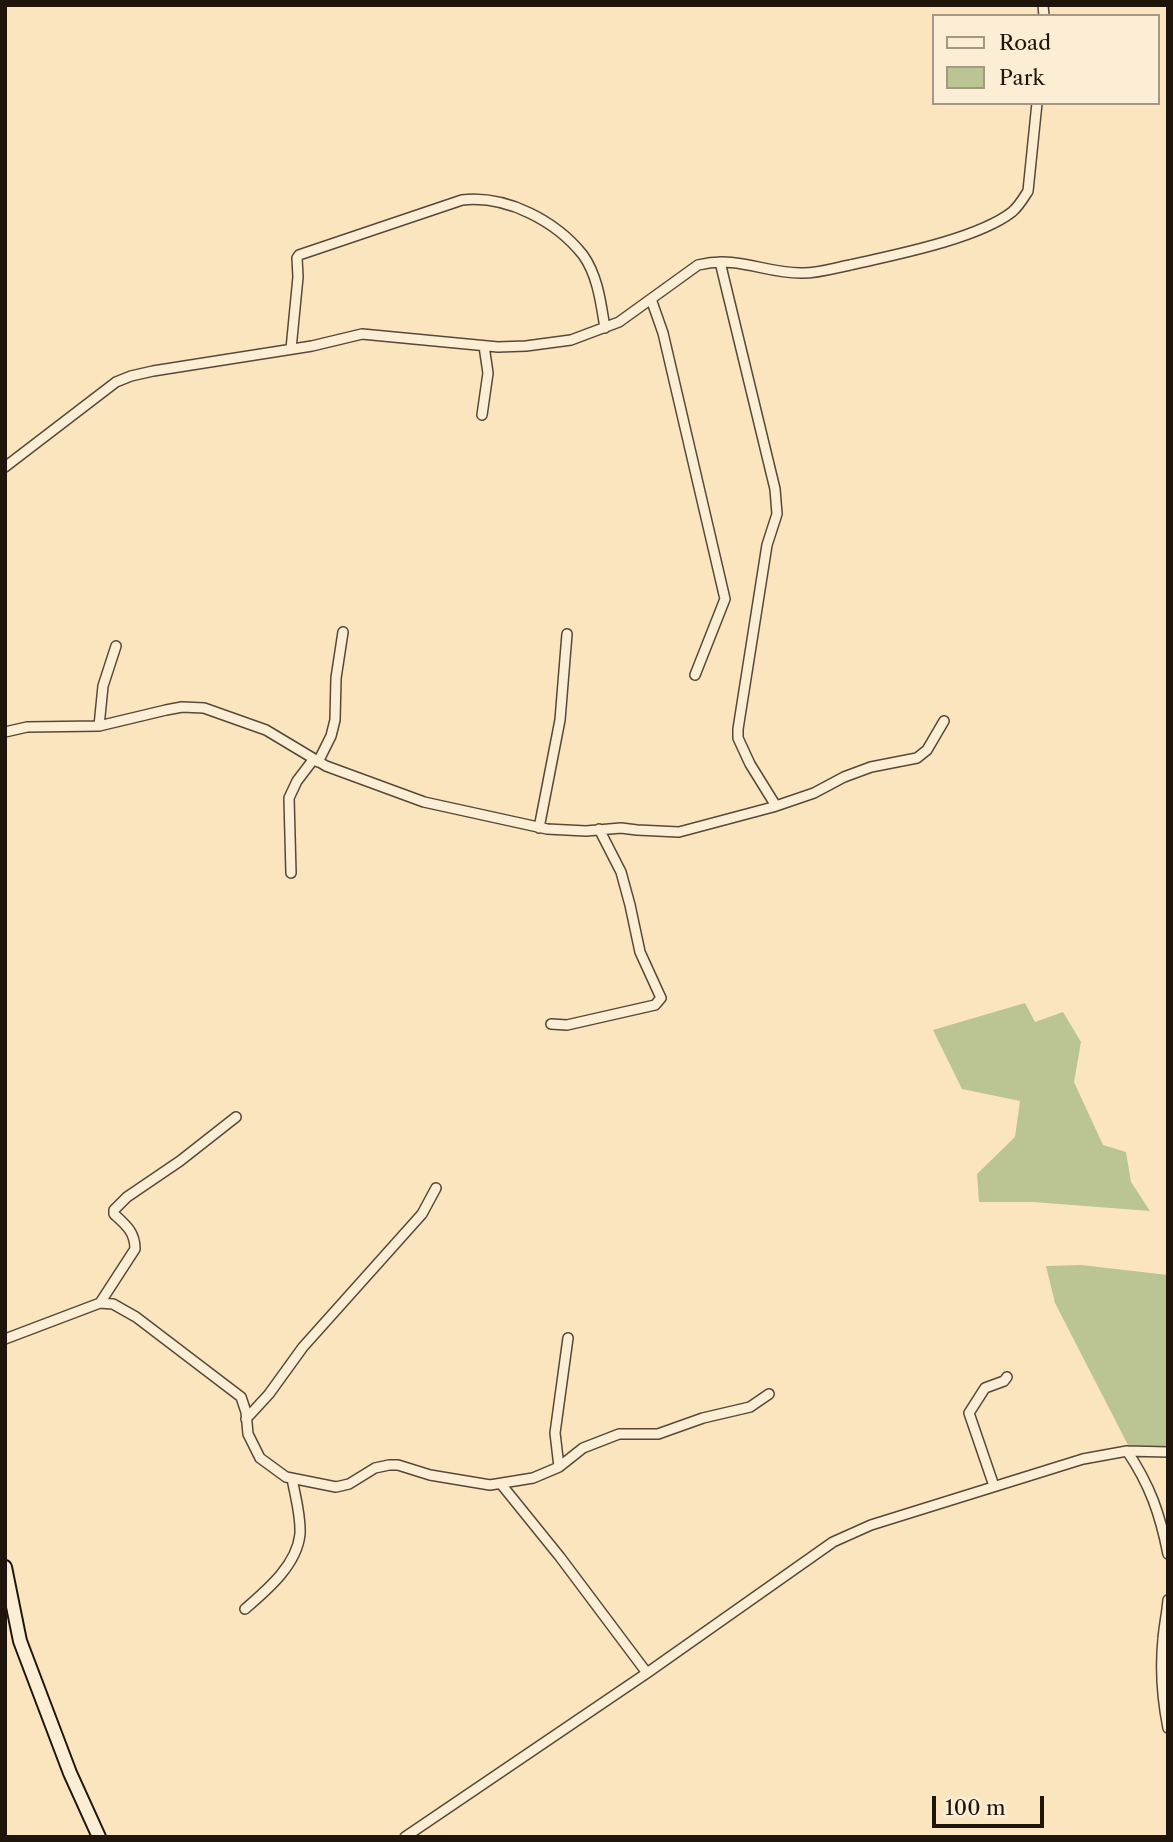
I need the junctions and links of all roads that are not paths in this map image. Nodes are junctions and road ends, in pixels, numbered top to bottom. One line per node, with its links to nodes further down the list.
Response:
1 (1037, 105): 2 (street)
2 (720, 262): 3 (street); 17 (street)
3 (650, 299): 4 (street); 12 (street)
4 (605, 328): 5 (street); 6 (street)
5 (484, 346): 6 (street); 7 (street)
6 (291, 349): 8 (street)
7 (482, 415)
8 (5, 467)
9 (343, 632): 16 (street)
10 (567, 635): 18 (street)
11 (116, 646): 14 (street)
12 (695, 675)
13 (944, 721): 17 (street)
14 (99, 726): 15 (street); 16 (street)
15 (5, 732)
16 (315, 761): 18 (street); 20 (street)
17 (776, 806): 19 (street)
18 (539, 828): 19 (street)
19 (599, 829): 21 (street)
20 (291, 873)
21 (551, 1024)
22 (236, 1117): 24 (street)
23 (436, 1188): 29 (street)
24 (100, 1303): 26 (street); 29 (street)
25 (568, 1338): 32 (street)
26 (5, 1339)
27 (1007, 1377): 35 (street)
28 (769, 1395): 32 (street)
29 (246, 1419): 33 (street)
30 (1127, 1451): 31 (street); 35 (street); 36 (street)
31 (1168, 1452)
32 (559, 1467): 34 (street)
33 (292, 1478): 34 (street); 39 (street)
34 (501, 1483): 40 (street)
35 (994, 1486): 40 (street)
36 (1168, 1554)
37 (5, 1567): 42 (street)
38 (1168, 1600): 41 (street)
39 (245, 1609)
40 (647, 1674): 43 (street)
41 (1168, 1728)
42 (99, 1837)
43 (405, 1837)

